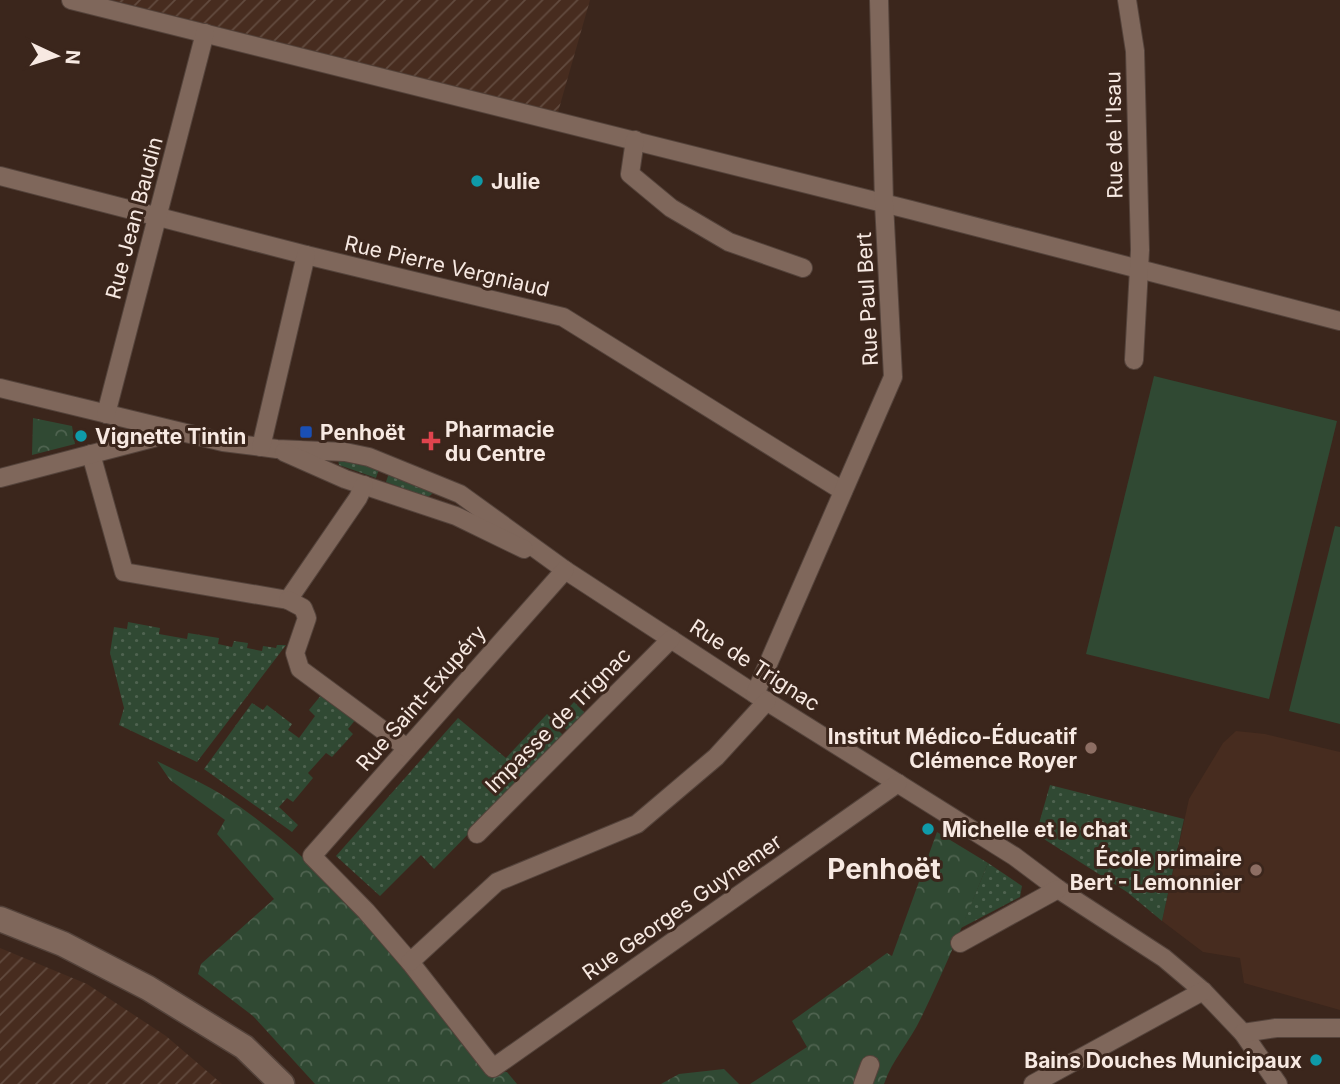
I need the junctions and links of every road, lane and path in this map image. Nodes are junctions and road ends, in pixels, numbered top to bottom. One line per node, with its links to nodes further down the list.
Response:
1 (71, 0): 4 (street)
2 (879, 0): 7 (street, Rue Paul Bert)
3 (1127, 0): 11 (street, Rue de l'Isau)
4 (205, 33): 5 (street); 8 (street, Rue Jean Baudin)
5 (635, 140): 7 (street); 10 (street)
6 (0, 176): 8 (street, Rue Pierre Vergniaud)
7 (884, 204): 11 (street); 21 (street, Rue Paul Bert)
8 (158, 215): 9 (street, Rue Pierre Vergniaud); 15 (street, Rue Jean Baudin)
9 (306, 255): 17 (street); 21 (street, Rue Pierre Vergniaud)
10 (803, 268)
11 (1139, 270): 12 (street); 13 (street, Rue de l'Isau)
12 (1340, 321)
13 (1133, 360)
14 (0, 388): 15 (street, Rue de Trignac)
15 (106, 414): 16 (street, Rue de Trignac)
16 (178, 432): 17 (street, Rue de Trignac); 18 (street)
17 (269, 448): 20 (street, Rue de Trignac); 22 (street, Rue de Trignac)
18 (91, 454): 19 (street); 23 (street)
19 (0, 478)
20 (364, 485): 22 (street, Rue de Trignac); 23 (street)
21 (844, 491): 25 (street, Rue Paul Bert)
22 (565, 569): 24 (street, Rue de Trignac); 26 (street, Rue Saint-Exupéry)
23 (288, 600): 26 (street)
24 (671, 639): 25 (street, Rue de Trignac); 28 (street, Impasse de Trignac)
25 (761, 697): 27 (street, Rue de Trignac); 32 (street, Rue Paul Bert)
26 (407, 748): 32 (street, Rue Saint-Exupéry)
27 (898, 783): 29 (street, Rue de Trignac); 32 (street, Rue Georges Guynemer)
28 (477, 834)
29 (1058, 889): 31 (street); 33 (street, Rue de Trignac)
30 (0, 919): 38 (main road)
31 (960, 943)
32 (410, 962)
33 (1203, 991): 35 (street, Rue de Trignac); 40 (street)
34 (1340, 1028): 35 (street)
35 (1243, 1033): 37 (street, Rue de Trignac)
36 (870, 1065): 39 (street)
37 (1273, 1082)
38 (282, 1084)
39 (863, 1084)
40 (1032, 1084)

